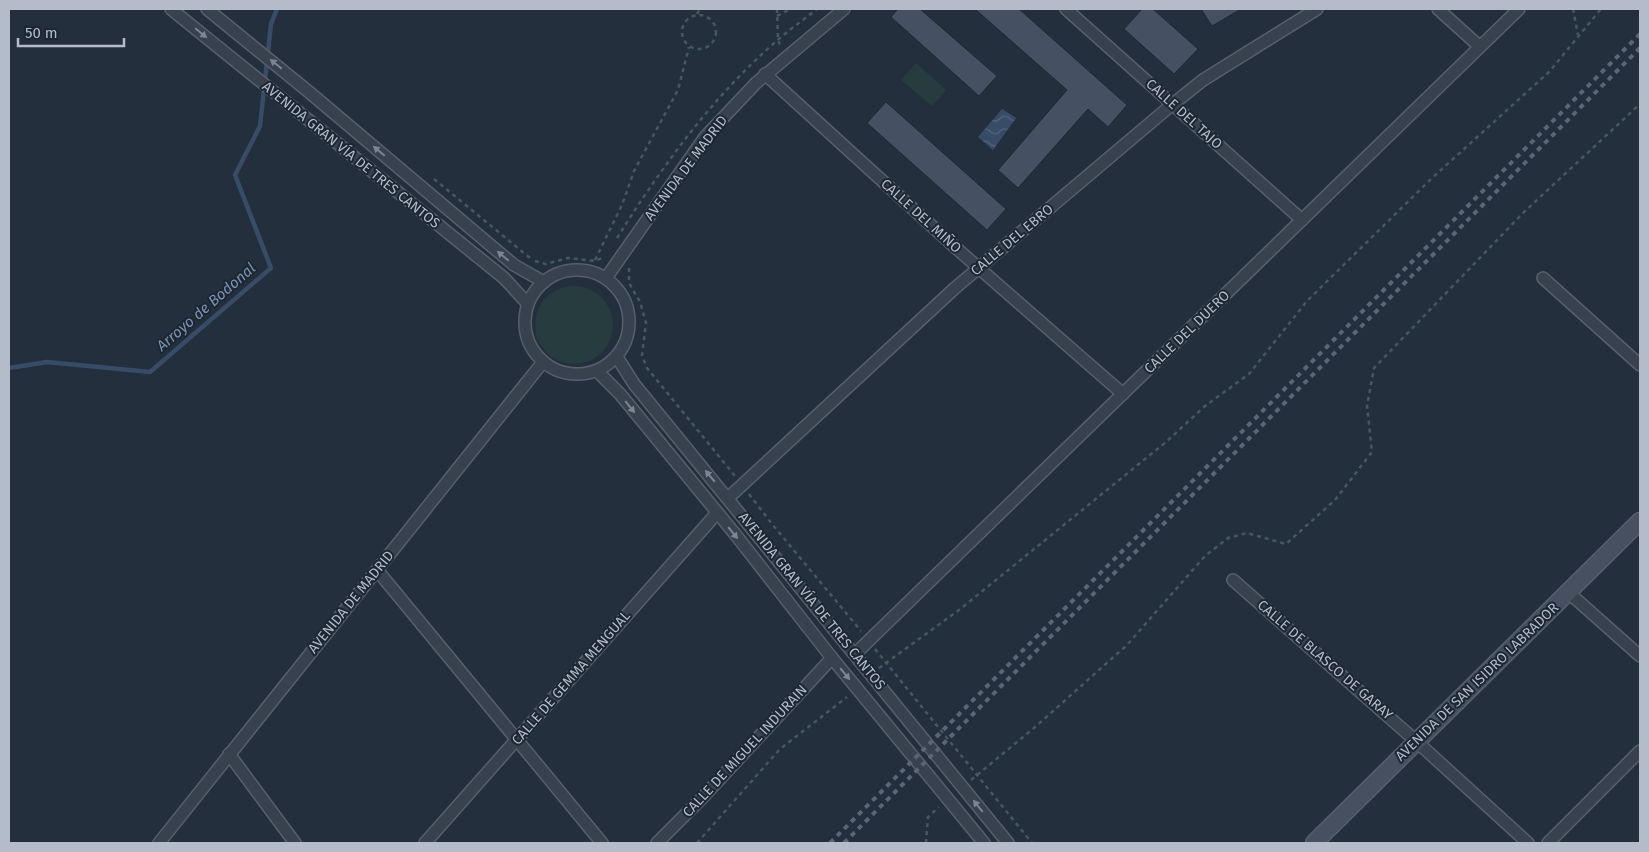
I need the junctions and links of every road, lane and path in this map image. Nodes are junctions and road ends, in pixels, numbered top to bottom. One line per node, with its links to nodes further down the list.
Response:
1 (171, 9): 33 (street, AVENIDA GRAN VÍA DE TRES CANTOS, one-way to 33)
2 (207, 9): 32 (street, AVENIDA GRAN VÍA DE TRES CANTOS, one-way to 2)
3 (700, 9): 14 (path)
4 (777, 9): 15 (path)
5 (791, 9): 15 (path)
6 (817, 9): 17 (path)
7 (844, 9): 20 (street, AVENIDA DE MADRID)
8 (1066, 9): 22 (street, CALLE DEL TAJO)
9 (1317, 9): 22 (street, CALLE DEL EBRO)
10 (1438, 9): 18 (street)
11 (1518, 9): 18 (street, CALLE DEL DUERO)
12 (1574, 9): 16 (path)
13 (1601, 9): 16 (path)
14 (698, 14): 19 (path); 19 (path)
15 (777, 16): 17 (path)
16 (1578, 35): 50 (path)
17 (778, 40): 20 (path); 26 (path)
18 (1479, 46): 25 (street, CALLE DEL DUERO)
19 (689, 47): 28 (path)
20 (785, 58): 21 (street, AVENIDA DE MADRID)
21 (766, 74): 27 (street, AVENIDA DE MADRID); 29 (street, CALLE DEL MIÑO)
22 (1173, 104): 25 (street, CALLE DEL TAJO); 29 (street, CALLE DEL EBRO)
23 (1640, 104): 57 (path)
24 (427, 173): 28 (path)
25 (1302, 220): 38 (street, CALLE DEL DUERO)
26 (614, 244)
27 (622, 256): 28 (path); 30 (street, AVENIDA DE MADRID); 39 (path)
28 (595, 261)
29 (979, 267): 38 (street, CALLE DEL MIÑO); 39 (street, CALLE DEL EBRO)
30 (606, 278): 32 (street); 34 (street)
31 (1543, 278): 36 (street)
32 (544, 282): 33 (street)
33 (528, 304): 35 (street)
34 (617, 357): 37 (street); 40 (street, AVENIDA GRAN VÍA DE TRES CANTOS, one-way to 34)
35 (543, 362): 37 (street); 43 (street, AVENIDA DE MADRID)
36 (1640, 365)
37 (597, 371): 41 (street, AVENIDA GRAN VÍA DE TRES CANTOS, one-way to 41)
38 (1123, 394): 46 (street, CALLE DEL DUERO)
39 (742, 485): 40 (street, CALLE DEL EBRO); 46 (path)
40 (728, 498): 47 (street, AVENIDA GRAN VÍA DE TRES CANTOS)
41 (716, 513): 49 (street, AVENIDA GRAN VÍA DE TRES CANTOS, one-way to 49); 53 (street, CALLE DE GEMMA MENGUAL)
42 (1640, 521): 45 (street, AVENIDA DE SAN ISIDRO LABRADOR)
43 (377, 570): 53 (street); 56 (street, AVENIDA DE MADRID)
44 (1233, 580): 54 (street, CALLE DE BLASCO DE GARAY)
45 (1568, 592): 48 (street); 54 (street, AVENIDA DE SAN ISIDRO LABRADOR)
46 (868, 640): 47 (street, CALLE DEL DUERO); 50 (path)
47 (855, 654): 51 (street, AVENIDA GRAN VÍA DE TRES CANTOS)
48 (1640, 656)
49 (832, 658): 52 (street, AVENIDA GRAN VÍA DE TRES CANTOS, one-way to 52); 64 (street, CALLE DE MIGUEL INDURAIN)
50 (886, 662): 51 (path); 57 (path)
51 (872, 675): 58 (street, AVENIDA GRAN VÍA DE TRES CANTOS)
52 (857, 688): 59 (street, AVENIDA GRAN VÍA DE TRES CANTOS); 65 (path)
53 (517, 739): 62 (street, CALLE DE GEMMA MENGUAL); 63 (street)
54 (1416, 741): 70 (street, AVENIDA DE SAN ISIDRO LABRADOR); 71 (street, CALLE DE BLASCO DE GARAY)
55 (1640, 750): 72 (street)
56 (229, 754): 60 (street, AVENIDA DE MADRID); 61 (street)
57 (978, 776): 58 (path); 69 (path)
58 (962, 787): 68 (street, AVENIDA GRAN VÍA DE TRES CANTOS, one-way to 58)
59 (947, 799): 66 (path); 67 (street, AVENIDA GRAN VÍA DE TRES CANTOS)
60 (159, 843)
61 (295, 843)
62 (425, 843)
63 (602, 843)
64 (657, 843)
65 (697, 843)
66 (926, 843)
67 (984, 843)
68 (1008, 843)
69 (1032, 843)
70 (1314, 843)
71 (1528, 843)
72 (1548, 843)

